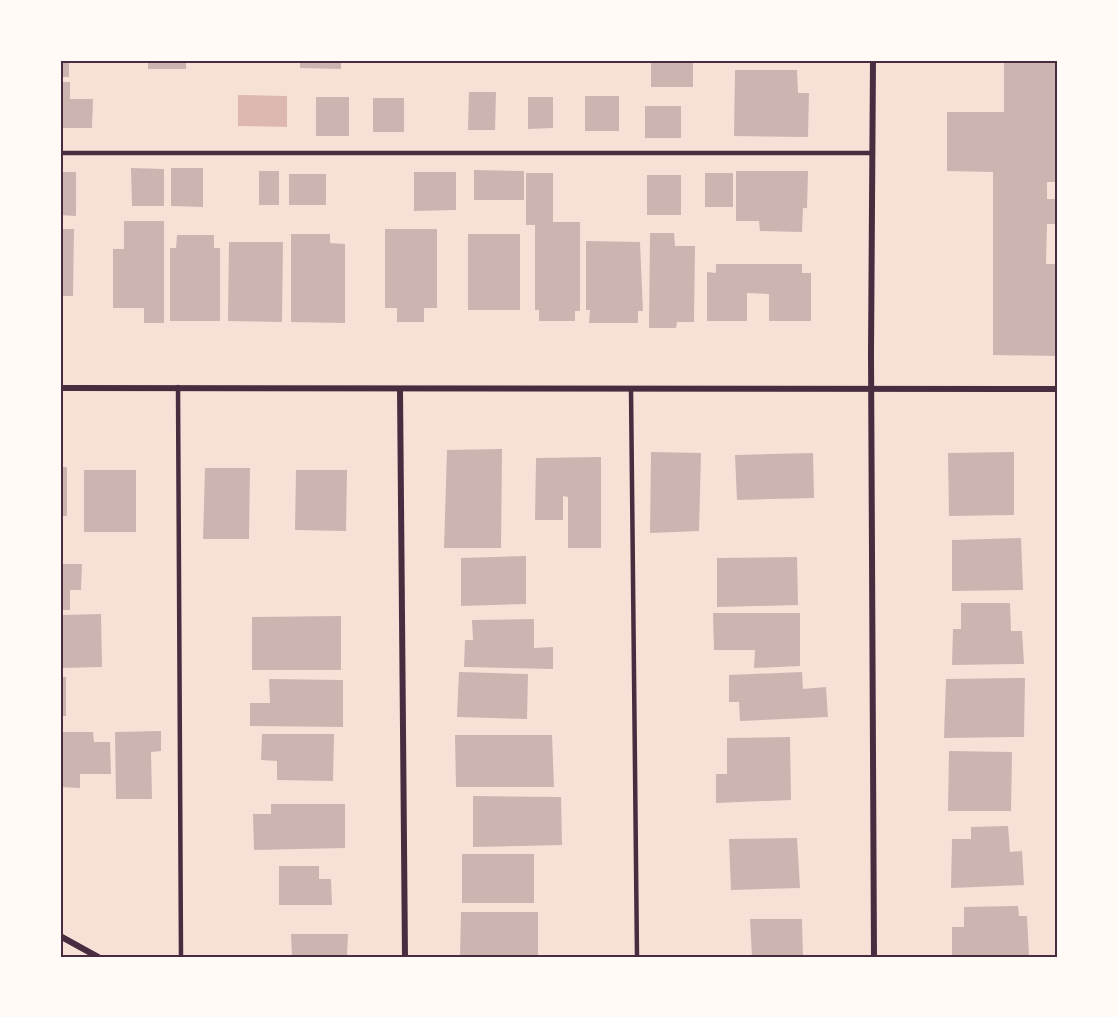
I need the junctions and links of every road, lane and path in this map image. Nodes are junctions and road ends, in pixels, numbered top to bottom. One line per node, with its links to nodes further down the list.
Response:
1 (873, 60): 3 (street)
2 (60, 153): 3 (lane)
3 (873, 153): 8 (street)
4 (178, 387): 5 (street); 6 (street); 12 (lane)
5 (60, 388)
6 (400, 388): 7 (street); 13 (street)
7 (630, 389): 8 (street); 14 (lane)
8 (872, 389): 9 (street); 15 (street)
9 (1058, 389)
10 (60, 936): 11 (street)
11 (98, 957)
12 (181, 957)
13 (405, 957)
14 (637, 957)
15 (874, 957)

